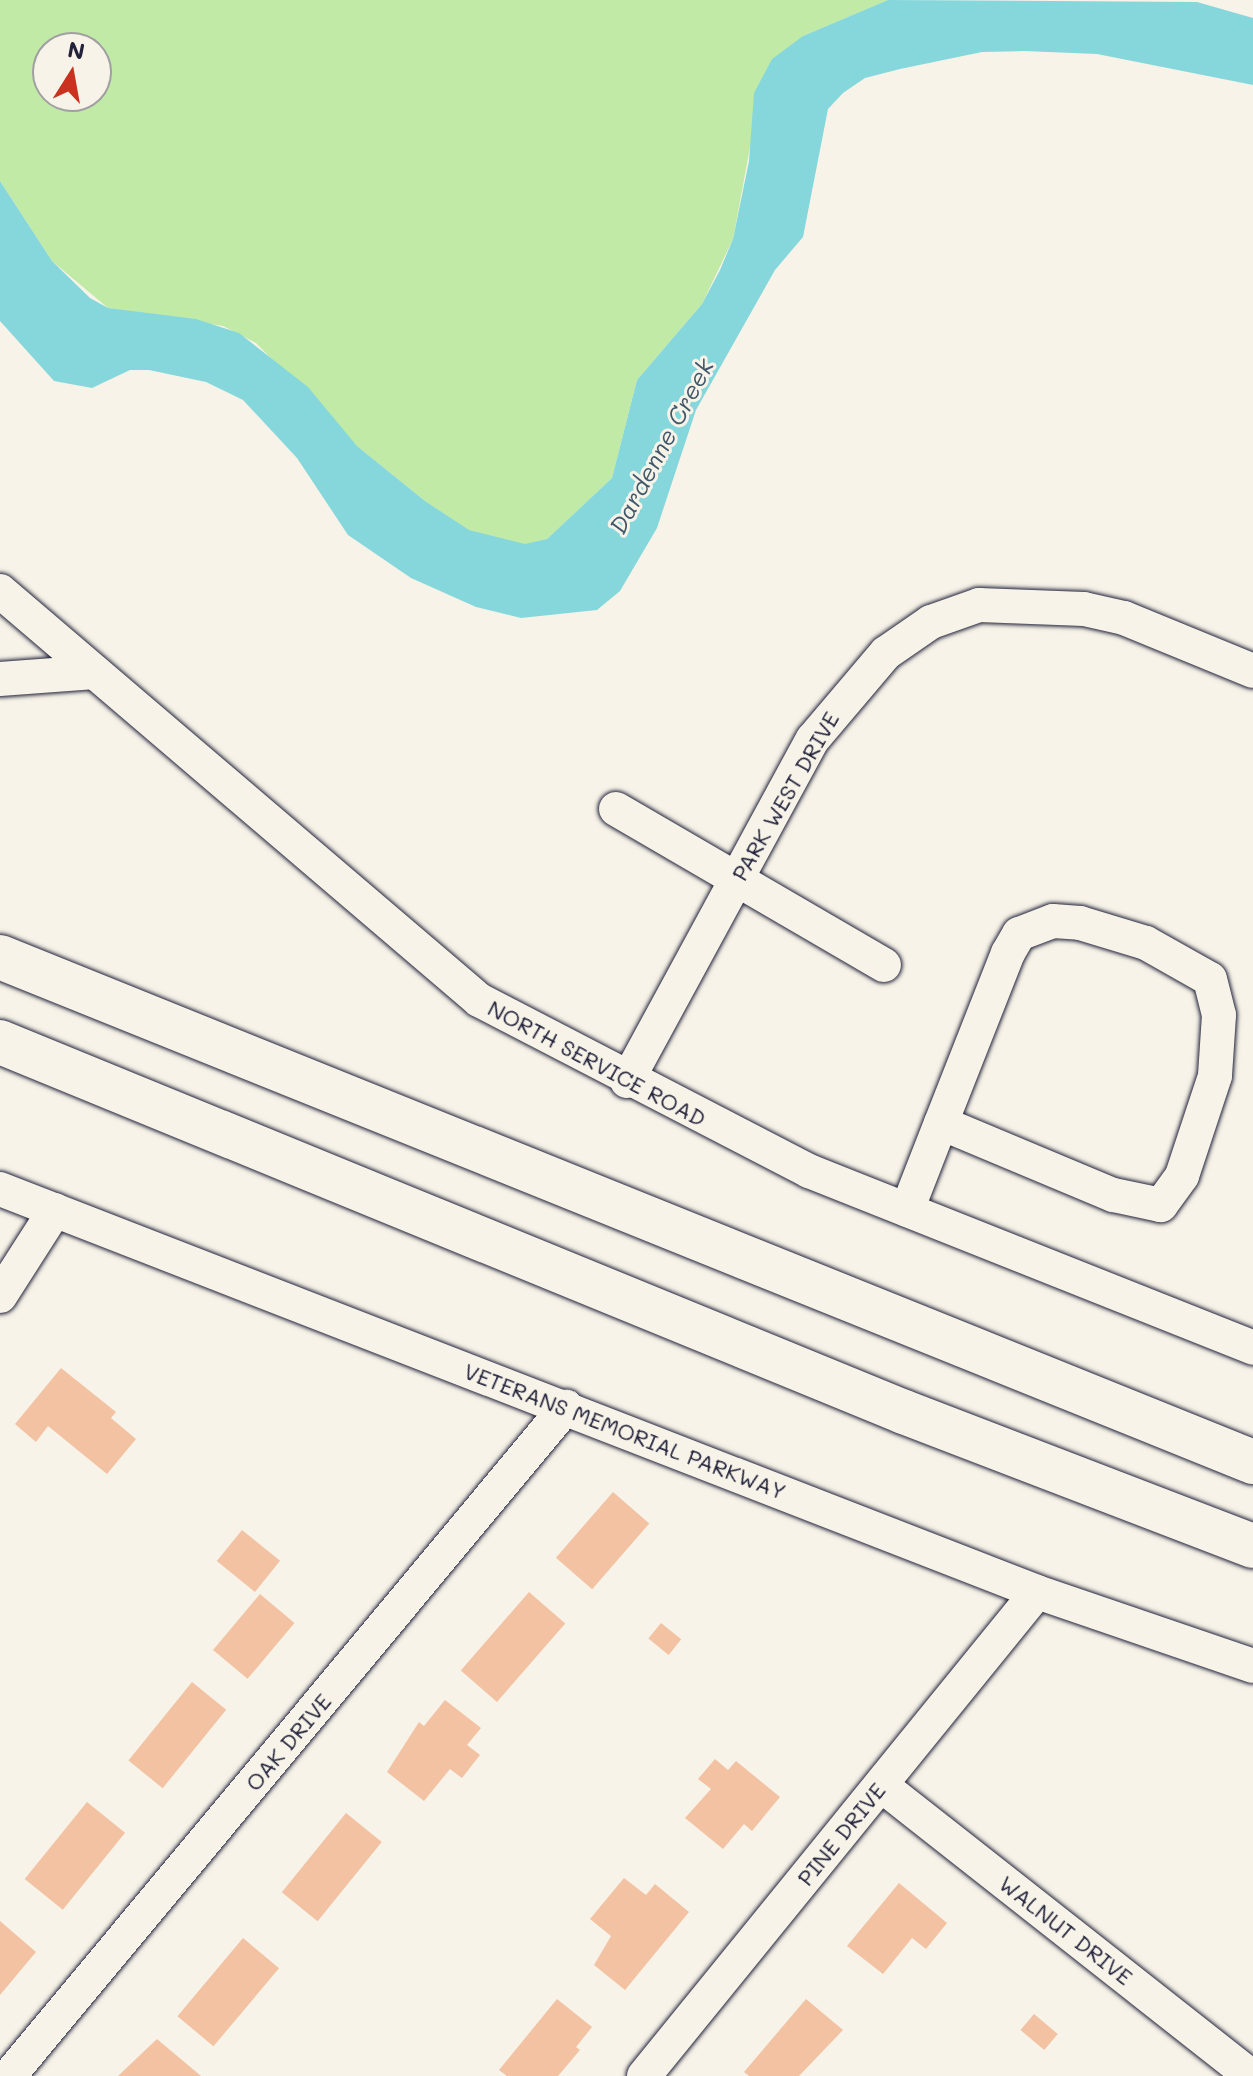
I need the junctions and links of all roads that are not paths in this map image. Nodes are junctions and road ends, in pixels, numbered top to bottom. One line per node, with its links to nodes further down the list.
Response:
1 (0, 591): 3 (street, NORTH SERVICE ROAD)
2 (1253, 671): 6 (street, PARK WEST DRIVE)
3 (95, 672): 4 (street); 10 (street, NORTH SERVICE ROAD)
4 (0, 679)
5 (616, 809): 6 (street)
6 (735, 883): 8 (street); 10 (street, PARK WEST DRIVE)
7 (0, 957): 18 (highway)
8 (884, 965)
9 (0, 1042): 19 (highway)
10 (627, 1081): 14 (street, NORTH SERVICE ROAD)
11 (941, 1123): 11 (street); 14 (street)
12 (0, 1189): 13 (street, VETERANS MEMORIAL PARKWAY)
13 (55, 1210): 15 (street); 17 (street, VETERANS MEMORIAL PARKWAY)
14 (907, 1210): 16 (street, NORTH SERVICE ROAD)
15 (0, 1296)
16 (1253, 1348)
17 (566, 1407): 20 (street, VETERANS MEMORIAL PARKWAY); 23 (street, OAK DRIVE)
18 (1253, 1462)
19 (1253, 1546)
20 (1037, 1592): 21 (street, VETERANS MEMORIAL PARKWAY); 22 (street, PINE DRIVE)
21 (1253, 1666)
22 (881, 1785): 24 (street, PINE DRIVE); 25 (street, WALNUT DRIVE)
23 (9, 2076)
24 (644, 2076)
25 (1251, 2076)

